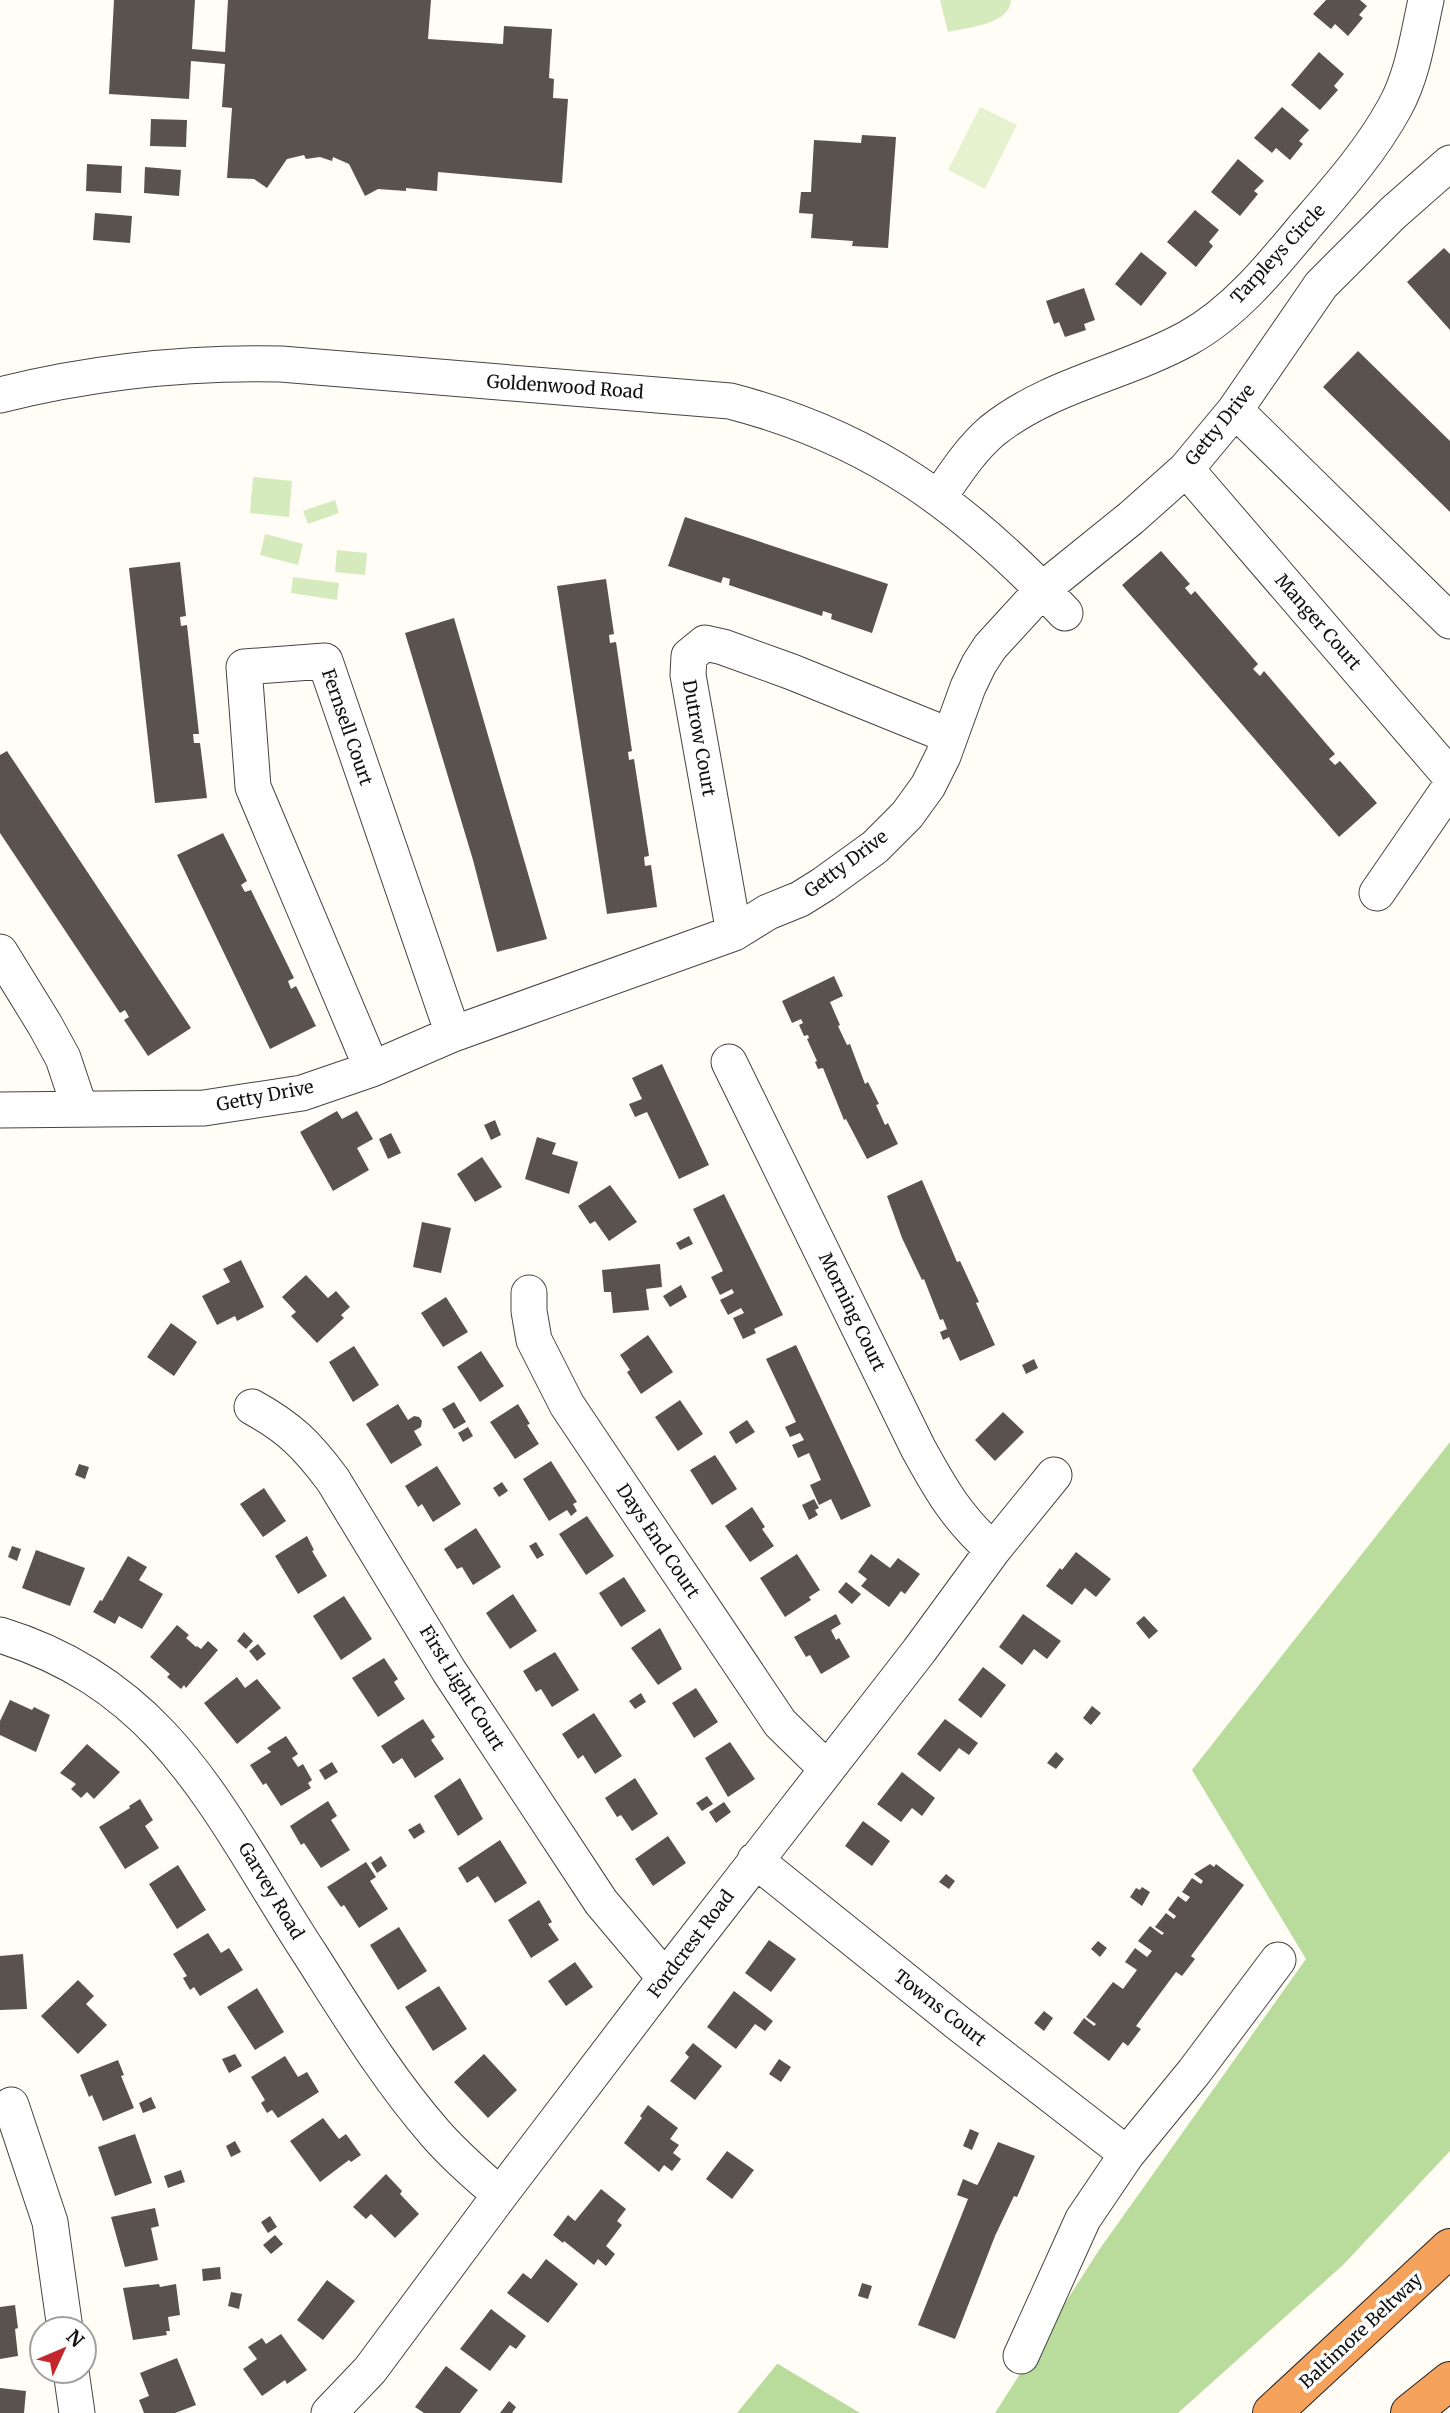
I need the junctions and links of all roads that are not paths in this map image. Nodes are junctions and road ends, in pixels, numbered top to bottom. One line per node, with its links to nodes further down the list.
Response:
1 (1426, 0): 6 (street, Tarpleys Circle)
2 (1450, 163): 4 (street, Getty Drive)
3 (0, 396): 6 (street, Goldenwood Road)
4 (1236, 410): 5 (street, Getty Drive); 8 (street)
5 (1186, 469): 7 (street, Getty Drive); 10 (street, Manger Court)
6 (939, 497): 7 (street, Goldenwood Road)
7 (1054, 601): 9 (street, Getty Drive)
8 (1450, 621)
9 (950, 736): 13 (street, Getty Drive); 13 (street, Dutrow Court)
10 (1450, 776)
11 (1450, 787): 12 (street)
12 (1377, 893)
13 (734, 933): 15 (street, Getty Drive)
14 (0, 952): 18 (street)
15 (453, 1034): 17 (street, Getty Drive); 17 (street, Fernsell Court)
16 (729, 1062): 23 (street, Morning Court)
17 (372, 1069): 18 (street, Getty Drive)
18 (80, 1109): 19 (street, Getty Drive)
19 (0, 1110)
20 (529, 1293): 25 (street, Days End Court)
21 (252, 1407): 28 (street, First Light Court)
22 (1054, 1475): 23 (street, Fordcrest Road)
23 (993, 1550): 25 (street, Fordcrest Road)
24 (0, 1635): 31 (street, Garvey Road)
25 (827, 1769): 26 (street, Fordcrest Road)
26 (755, 1860): 28 (street, Fordcrest Road); 30 (street, Towns Court)
27 (1278, 1960): 30 (street)
28 (665, 1978): 31 (street, Fordcrest Road)
29 (11, 2105): 33 (street)
30 (1127, 2154): 34 (street)
31 (500, 2195): 38 (street, Fordcrest Road)
32 (1450, 2248): 39 (highway, Baltimore Beltway)
33 (63, 2315)
34 (1021, 2356)
35 (1450, 2381): 40 (highway)
36 (73, 2385): 37 (street)
37 (77, 2413)
38 (329, 2413)
39 (1272, 2413)
40 (1410, 2413)

